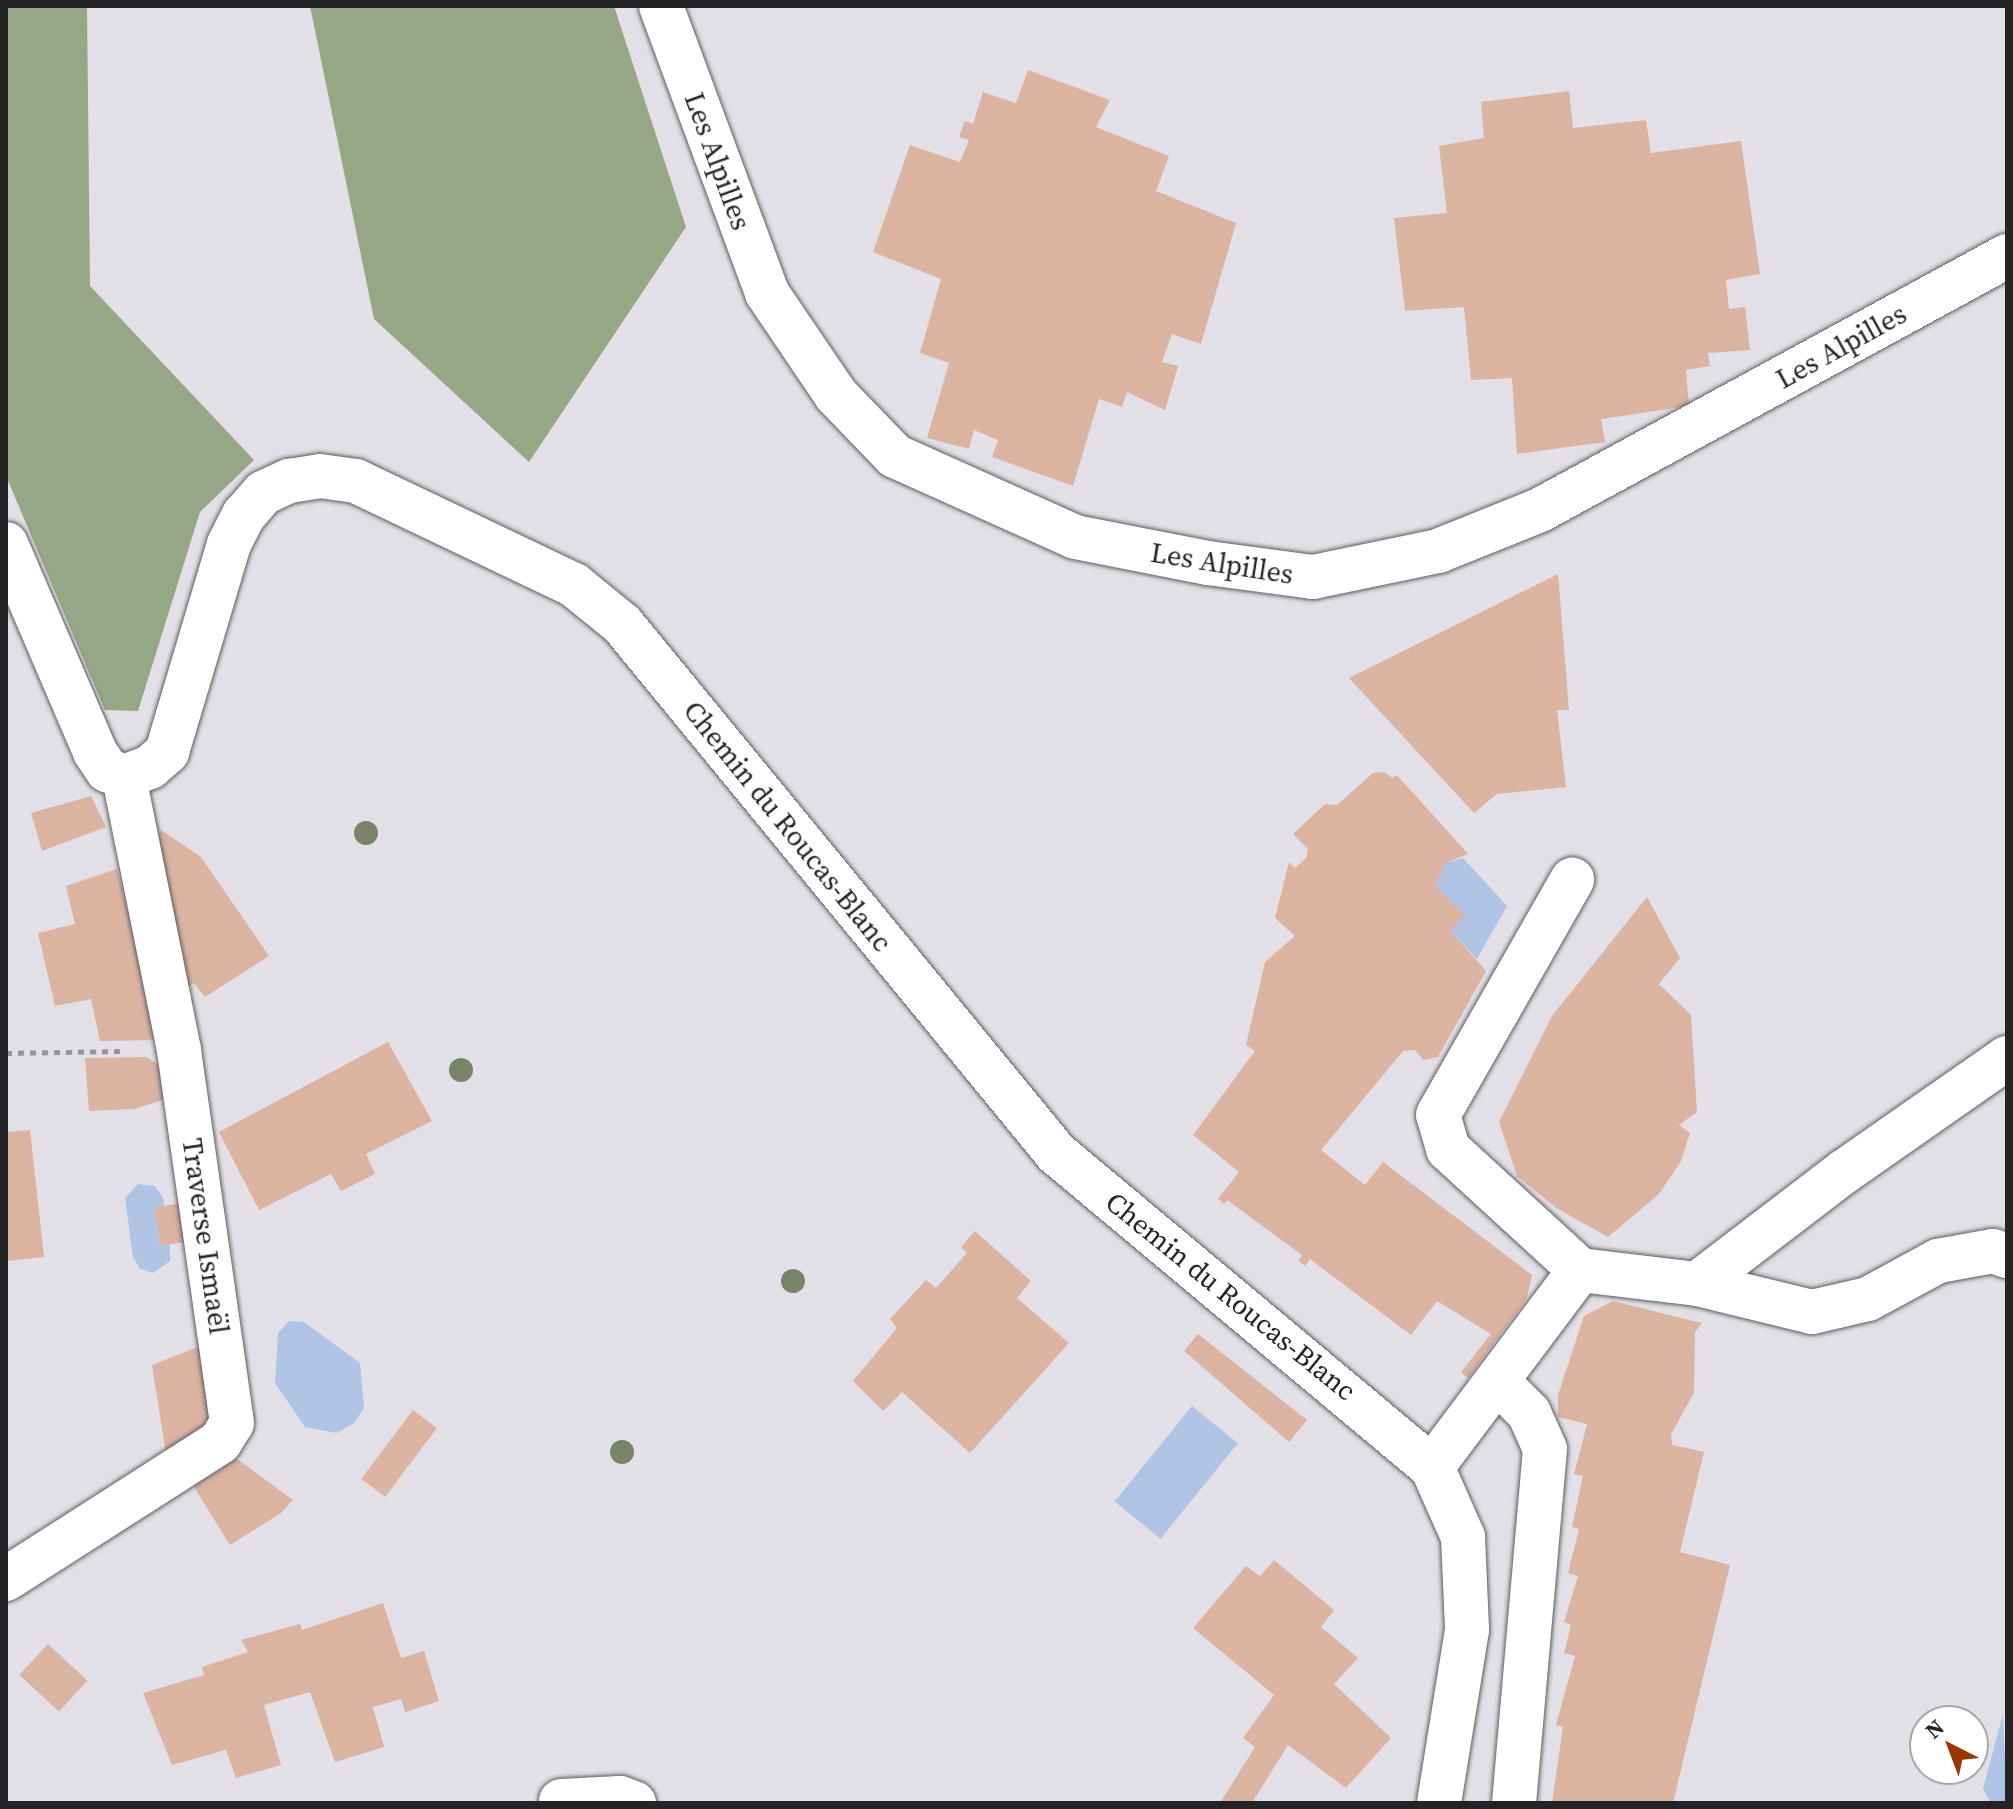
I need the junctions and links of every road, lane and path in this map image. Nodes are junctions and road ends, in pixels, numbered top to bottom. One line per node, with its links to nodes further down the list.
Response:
1 (661, 6): 2 (street, Les Alpilles)
2 (2007, 256)
3 (6, 544): 4 (street)
4 (124, 777): 6 (street, Traverse Ismaël); 13 (street, Chemin du Roucas-Blanc)
5 (1572, 880): 10 (street)
6 (179, 1050): 7 (path); 14 (street, Traverse Ismaël)
7 (6, 1053)
8 (2007, 1058): 11 (street)
9 (2007, 1256): 11 (street)
10 (1580, 1270): 11 (street); 12 (street)
11 (1697, 1284)
12 (1499, 1383): 13 (street); 18 (street)
13 (1432, 1467): 17 (street, Chemin du Roucas-Blanc)
14 (6, 1579)
15 (561, 1801): 16 (street)
16 (634, 1803)
17 (1439, 1803)
18 (1514, 1803)

